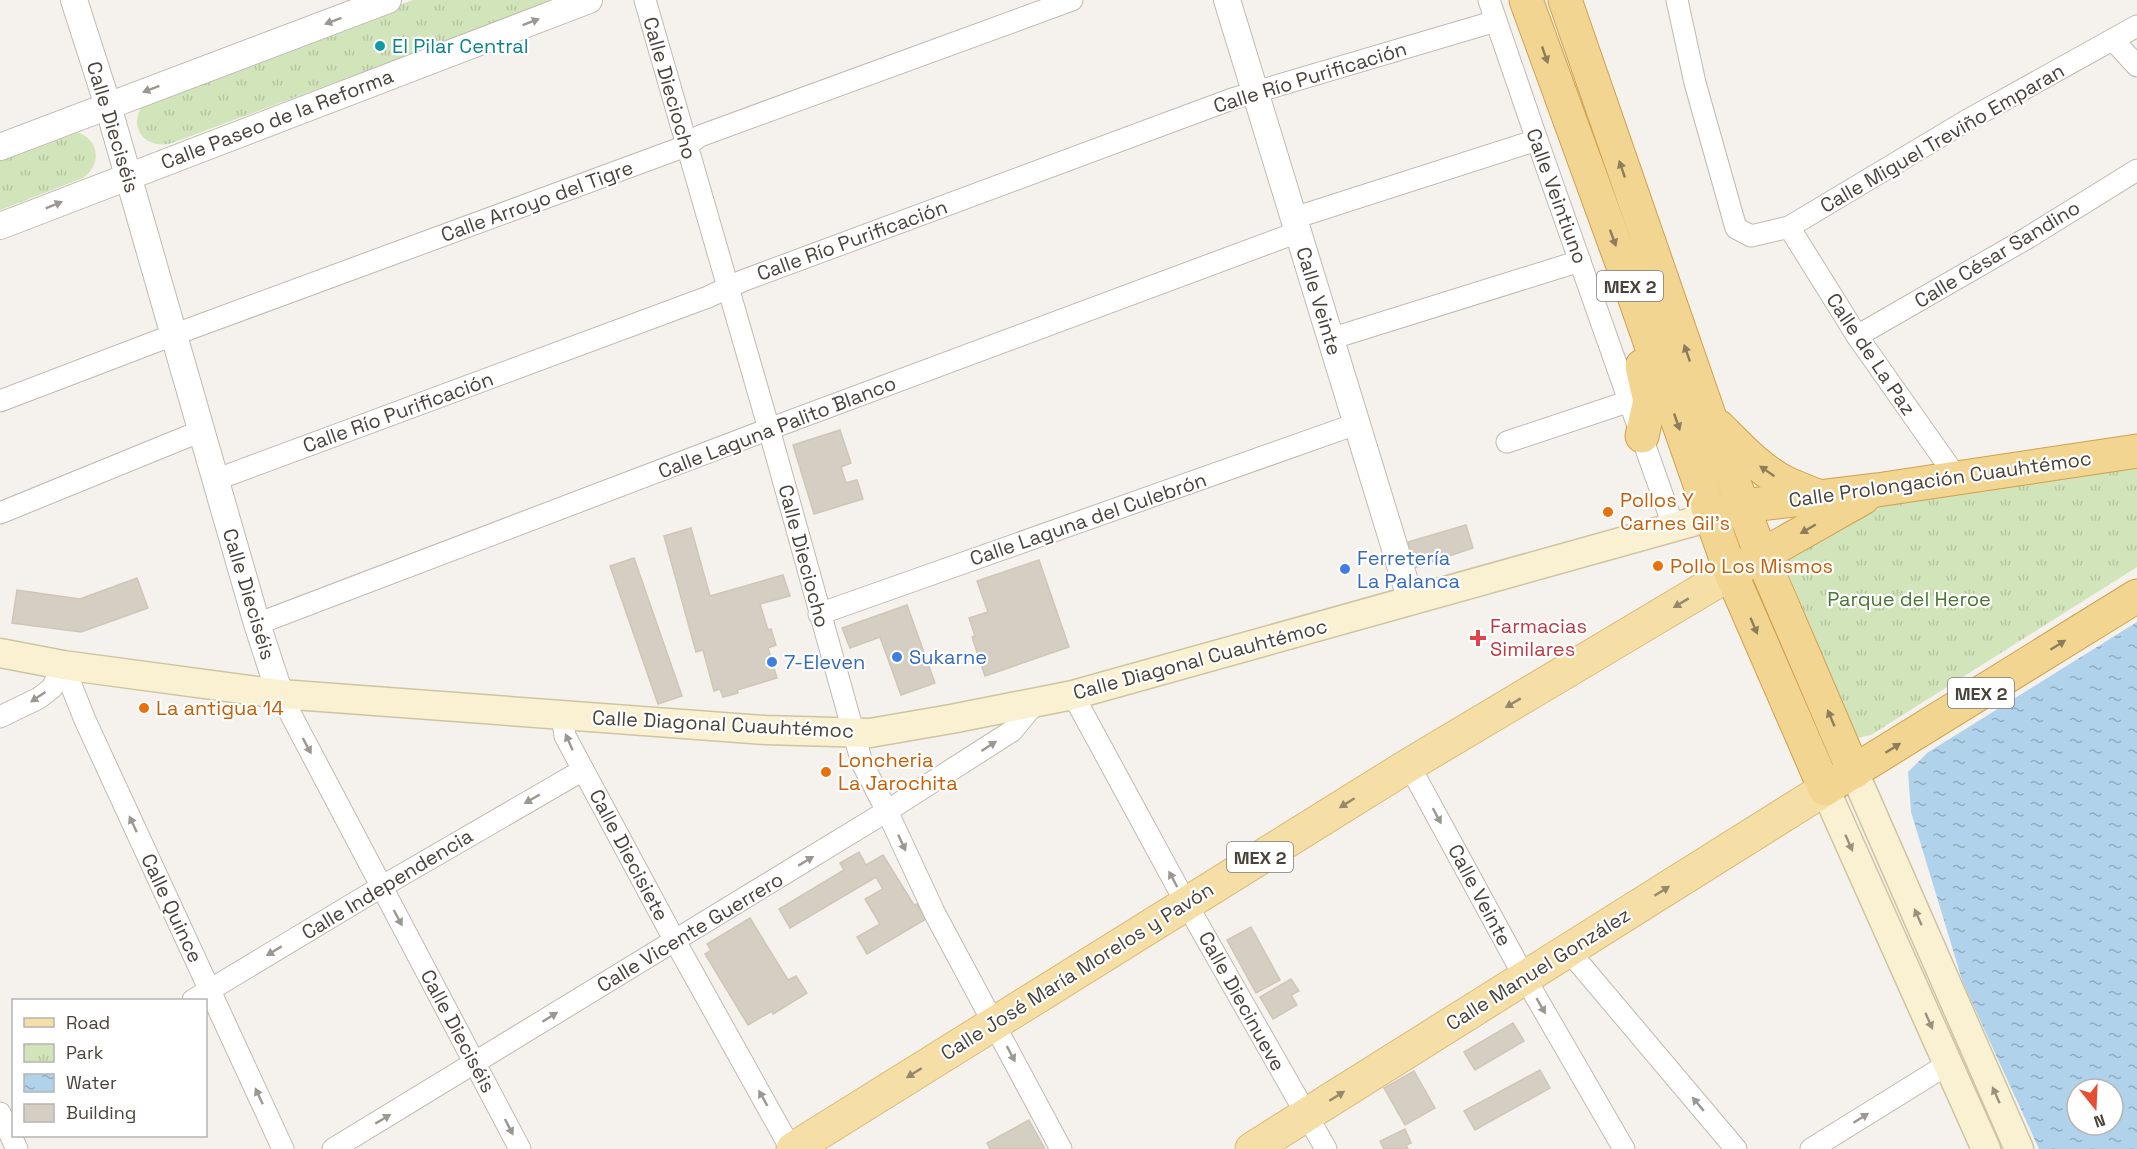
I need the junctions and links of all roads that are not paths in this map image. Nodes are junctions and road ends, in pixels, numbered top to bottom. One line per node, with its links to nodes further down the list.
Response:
1 (74, 0): 16 (street, Calle Dieciséis)
2 (388, 0): 16 (street, one-way to 16)
3 (589, 0): 21 (street, Calle Paseo de la Reforma, one-way to 3)
4 (645, 0): 18 (street, Calle Dieciocho)
5 (1072, 0): 18 (street, Calle Arroyo del Tigre)
6 (1227, 0): 15 (street, Calle Veinte)
7 (1489, 0): 11 (street, Calle Veintiuno)
8 (1526, 0): 27 (highway, MEX 2, one-way to 27)
9 (1565, 0): 33 (highway, MEX 2, one-way to 9)
10 (1677, 0): 24 (street, Calle Miguel Treviño Emparan)
11 (1496, 21): 15 (street, Calle Río Purificación); 17 (street, Calle Veintiuno)
12 (2137, 26): 13 (street, Calle Miguel Treviño Emparan)
13 (2112, 40): 14 (street); 24 (street, Calle Miguel Treviño Emparan)
14 (2137, 66)
15 (1255, 93): 22 (street, Calle Veinte); 26 (street, Calle Río Purificación)
16 (108, 106): 19 (street); 21 (street, Calle Dieciséis)
17 (1537, 141): 22 (street, Calle Laguna Palito Blanco); 25 (street, Calle Veintiuno)
18 (686, 146): 26 (street, Calle Dieciocho); 28 (street, Calle Arroyo del Tigre)
19 (0, 147)
20 (2137, 170): 29 (street, Calle César Sandino)
21 (128, 176): 23 (street, Calle Paseo de la Reforma, one-way to 21); 28 (street, Calle Dieciséis)
22 (1296, 225): 30 (street, Calle Veinte); 35 (street, Calle Laguna Palito Blanco)
23 (0, 226)
24 (1789, 227): 29 (street, Calle de La Paz)
25 (1580, 261): 30 (street); 32 (street, Calle Veintiuno)
26 (727, 288): 35 (street, Calle Dieciocho); 41 (street, Calle Río Purificación)
27 (1634, 296): 37 (highway); 46 (highway, MEX 2, one-way to 46)
28 (173, 335): 31 (street, Calle Arroyo del Tigre); 36 (street, Calle Dieciséis)
29 (1857, 336): 40 (street, Calle de La Paz)
30 (1330, 339): 34 (street, Calle Veinte)
31 (0, 401)
32 (1630, 401): 37 (street, Calle Veintiuno); 38 (street)
33 (1710, 418): 43 (highway, one-way to 33); 44 (highway, MEX 2)
34 (1356, 424): 51 (street, Calle Veinte); 52 (street, Calle Laguna del Culebrón)
35 (769, 429): 52 (street, Calle Dieciocho); 53 (street, Calle Laguna Palito Blanco)
36 (201, 431): 41 (street, Calle Dieciséis); 45 (street)
37 (1642, 436): 47 (street, Calle Veintiuno)
38 (1507, 442)
39 (2137, 451): 40 (highway, Calle Prolongación Cuauhtémoc / MEX 2)
40 (1957, 478): 42 (highway, Calle Prolongación Cuauhtémoc / MEX 2)
41 (215, 480): 53 (street, Calle Dieciséis)
42 (1877, 490): 43 (highway, Calle Prolongación Cuauhtémoc); 48 (highway, MEX 2, one-way to 48)
43 (1820, 497): 44 (highway, Calle Prolongación Cuauhtémoc)
44 (1743, 506): 46 (highway, Calle Prolongación Cuauhtémoc); 48 (highway, MEX 2)
45 (0, 513)
46 (1710, 517): 47 (main road, Calle Diagonal Cuauhtémoc); 49 (highway, MEX 2)
47 (1674, 528): 51 (main road, Calle Diagonal Cuauhtémoc)
48 (1761, 555): 49 (highway, MEX 2); 64 (highway, MEX 2, one-way to 48)
49 (1731, 573): 62 (main road, Calle José María Morelos y Pavón / MEX 2, one-way to 62); 65 (highway, MEX 2, one-way to 65)
50 (2137, 596): 64 (highway, MEX 2, one-way to 50)
51 (1411, 601): 57 (main road, Calle Diagonal Cuauhtémoc)
52 (819, 614): 61 (street, Calle Dieciocho)
53 (257, 624): 56 (street, Calle Dieciséis)
54 (0, 653): 55 (main road, Calle Diagonal Cuauhtémoc)
55 (63, 665): 56 (main road, Calle Diagonal Cuauhtémoc); 60 (street, one-way to 60); 72 (street, Calle Quince, one-way to 55)
56 (280, 694): 59 (main road, Calle Diagonal Cuauhtémoc); 67 (street, Calle Dieciséis, one-way to 67)
57 (1073, 694): 58 (main road, Calle Diagonal Cuauhtémoc); 68 (street, Calle Diecinueve, one-way to 57)
58 (1036, 702): 61 (main road, Calle Diagonal Cuauhtémoc); 66 (street, Calle Vicente Guerrero, one-way to 58)
59 (562, 715): 61 (main road, Calle Diagonal Cuauhtémoc); 63 (street, Calle Diecisiete, one-way to 59)
60 (0, 717)
61 (853, 733): 66 (street, Calle Dieciocho)
62 (1410, 765): 68 (main road, Calle José María Morelos y Pavón / MEX 2, one-way to 68); 71 (street, Calle Veinte, one-way to 71)
63 (583, 770): 67 (street, Calle Independencia, one-way to 67); 69 (street, Calle Diecisiete)
64 (1854, 772): 65 (highway, MEX 2); 91 (main road, one-way to 64)
65 (1825, 789): 70 (main road, Calle Manuel González / MEX 2, one-way to 65); 76 (main road, one-way to 76)
66 (887, 811): 69 (street, Calle Vicente Guerrero, one-way to 66); 74 (street, Calle Dieciocho, one-way to 74)
67 (381, 887): 72 (street, Calle Independencia, one-way to 72); 75 (street, Calle Dieciséis, one-way to 75)
68 (1186, 903): 74 (main road, Calle José María Morelos y Pavón / MEX 2); 78 (street, Calle Diecinueve)
69 (675, 940): 75 (street, Calle Vicente Guerrero, one-way to 69); 83 (street, Calle Diecisiete, one-way to 69)
70 (1568, 950): 71 (main road, Calle Manuel González / MEX 2); 88 (street, one-way to 70)
71 (1525, 978): 78 (main road, Calle Manuel González / MEX 2, one-way to 71); 87 (street, Calle Veinte, one-way to 87)
72 (201, 995)
73 (207, 1006): 80 (street, Calle Quince, one-way to 73)
74 (995, 1022): 83 (main road, Calle José María Morelos y Pavón / MEX 2, one-way to 83); 84 (street, Calle Dieciocho, one-way to 84)
75 (476, 1063): 81 (street, Calle Vicente Guerrero, one-way to 75); 82 (street, Calle Dieciséis, one-way to 82)
76 (1948, 1064): 89 (street, one-way to 76); 90 (main road)
77 (4, 1114): 79 (street)
78 (1306, 1115): 85 (main road, Calle Manuel González / MEX 2); 86 (street, Calle Diecinueve)
79 (12, 1136)
80 (284, 1149)
81 (333, 1149)
82 (520, 1149)
83 (792, 1149)
84 (1061, 1149)
85 (1252, 1149)
86 (1326, 1149)
87 (1624, 1149)
88 (1736, 1149)
89 (1811, 1149)
90 (1986, 1149)
91 (2019, 1149)

